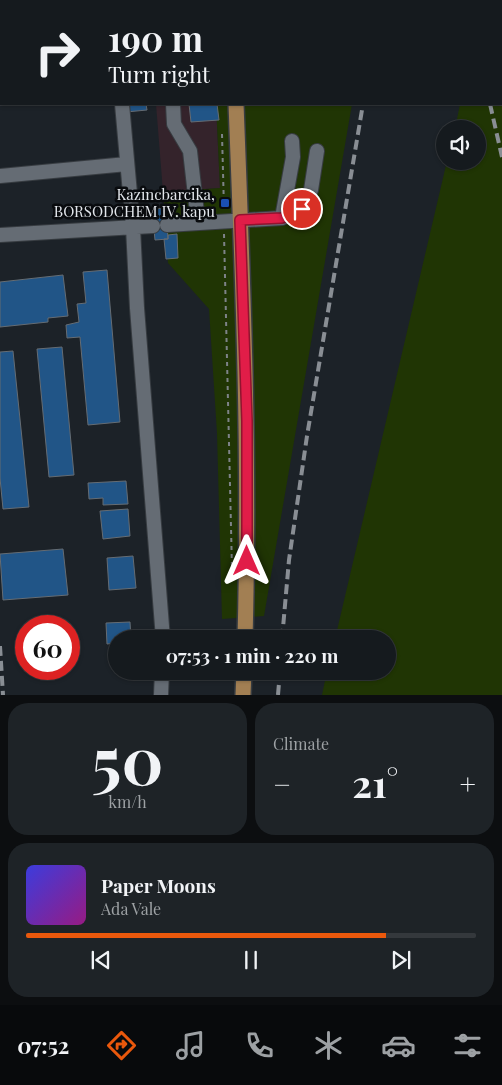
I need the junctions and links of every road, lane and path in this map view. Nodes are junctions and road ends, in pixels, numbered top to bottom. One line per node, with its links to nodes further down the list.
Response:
1 (122, 105): 7 (lane)
2 (173, 105): 12 (lane)
3 (236, 105): 10 (main road)
4 (222, 133): 11 (path)
5 (292, 140): 9 (lane)
6 (317, 151): 9 (lane)
7 (127, 164): 8 (lane); 13 (lane)
8 (0, 176)
9 (282, 218): 10 (lane)
10 (240, 220): 11 (lane); 17 (main road)
11 (224, 221): 12 (lane); 15 (path)
12 (198, 222): 13 (lane)
13 (133, 227): 14 (lane); 16 (lane)
14 (0, 235)
15 (232, 575)
16 (162, 630)
17 (245, 630)
18 (162, 680): 20 (lane)
19 (244, 680): 21 (main road)
20 (162, 695)
21 (243, 695)

